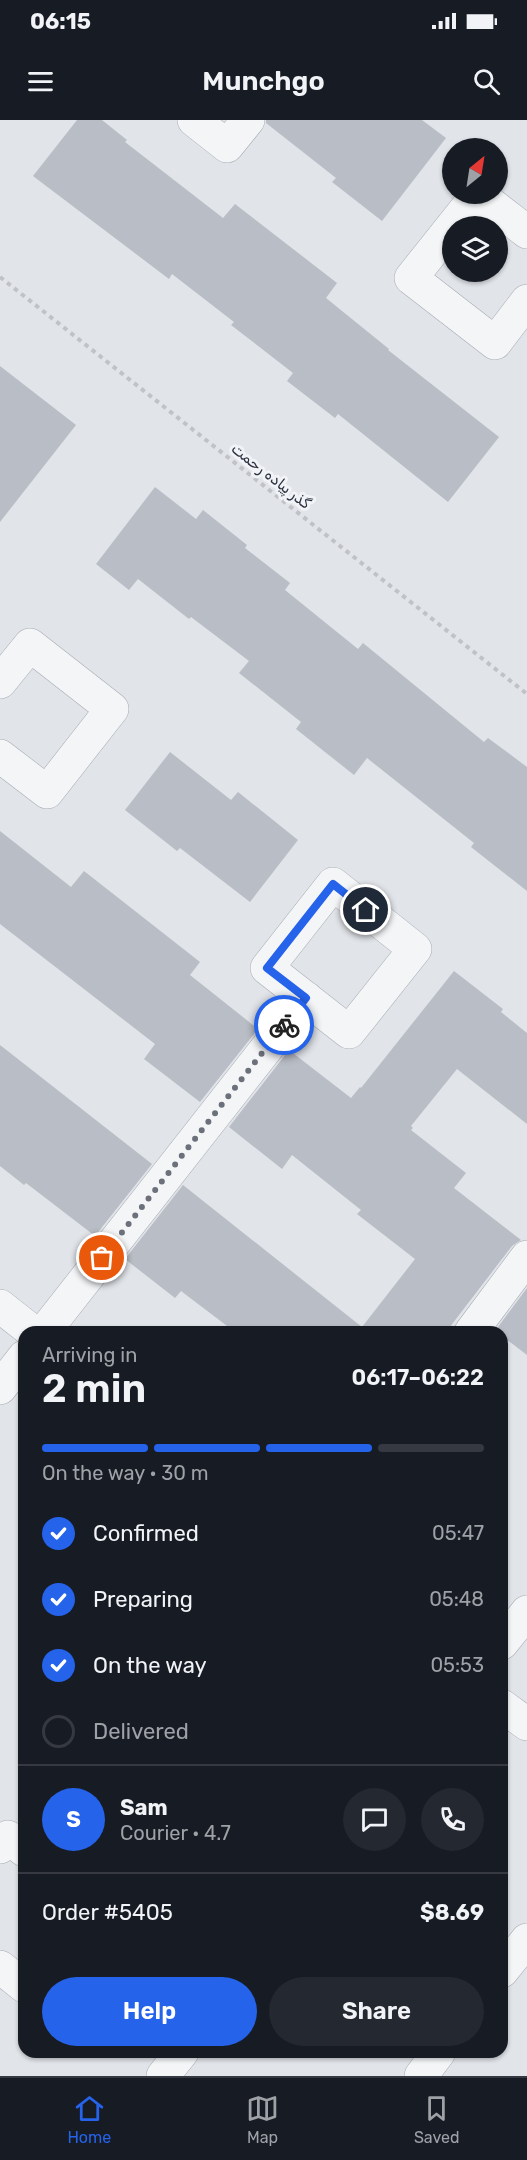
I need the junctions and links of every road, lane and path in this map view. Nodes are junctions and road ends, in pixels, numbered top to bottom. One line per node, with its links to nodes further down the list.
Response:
1 (194, 120): 2 (street)
2 (248, 120)
3 (523, 222): 5 (street)
4 (0, 277): 7 (path, گذر پیاده رحمت)
5 (527, 301)
6 (0, 682): 8 (street)
7 (527, 694)
8 (1, 759)
9 (306, 998): 9 (street); 13 (street)
10 (527, 1257): 14 (street)
11 (0, 1306): 12 (street)
12 (25, 1326)
13 (49, 1326)
14 (475, 1326)
15 (18, 1365): 16 (street)
16 (0, 1388)
17 (527, 1611): 18 (street)
18 (508, 1635)
19 (508, 1710): 20 (street)
20 (527, 1724)
21 (18, 1845): 22 (street)
22 (0, 1847)
23 (527, 1940): 24 (street)
24 (508, 1964)
25 (0, 1967): 26 (street)
26 (18, 1981)
27 (177, 2058): 29 (street)
28 (434, 2058): 30 (street)
29 (163, 2076)
30 (421, 2076)

